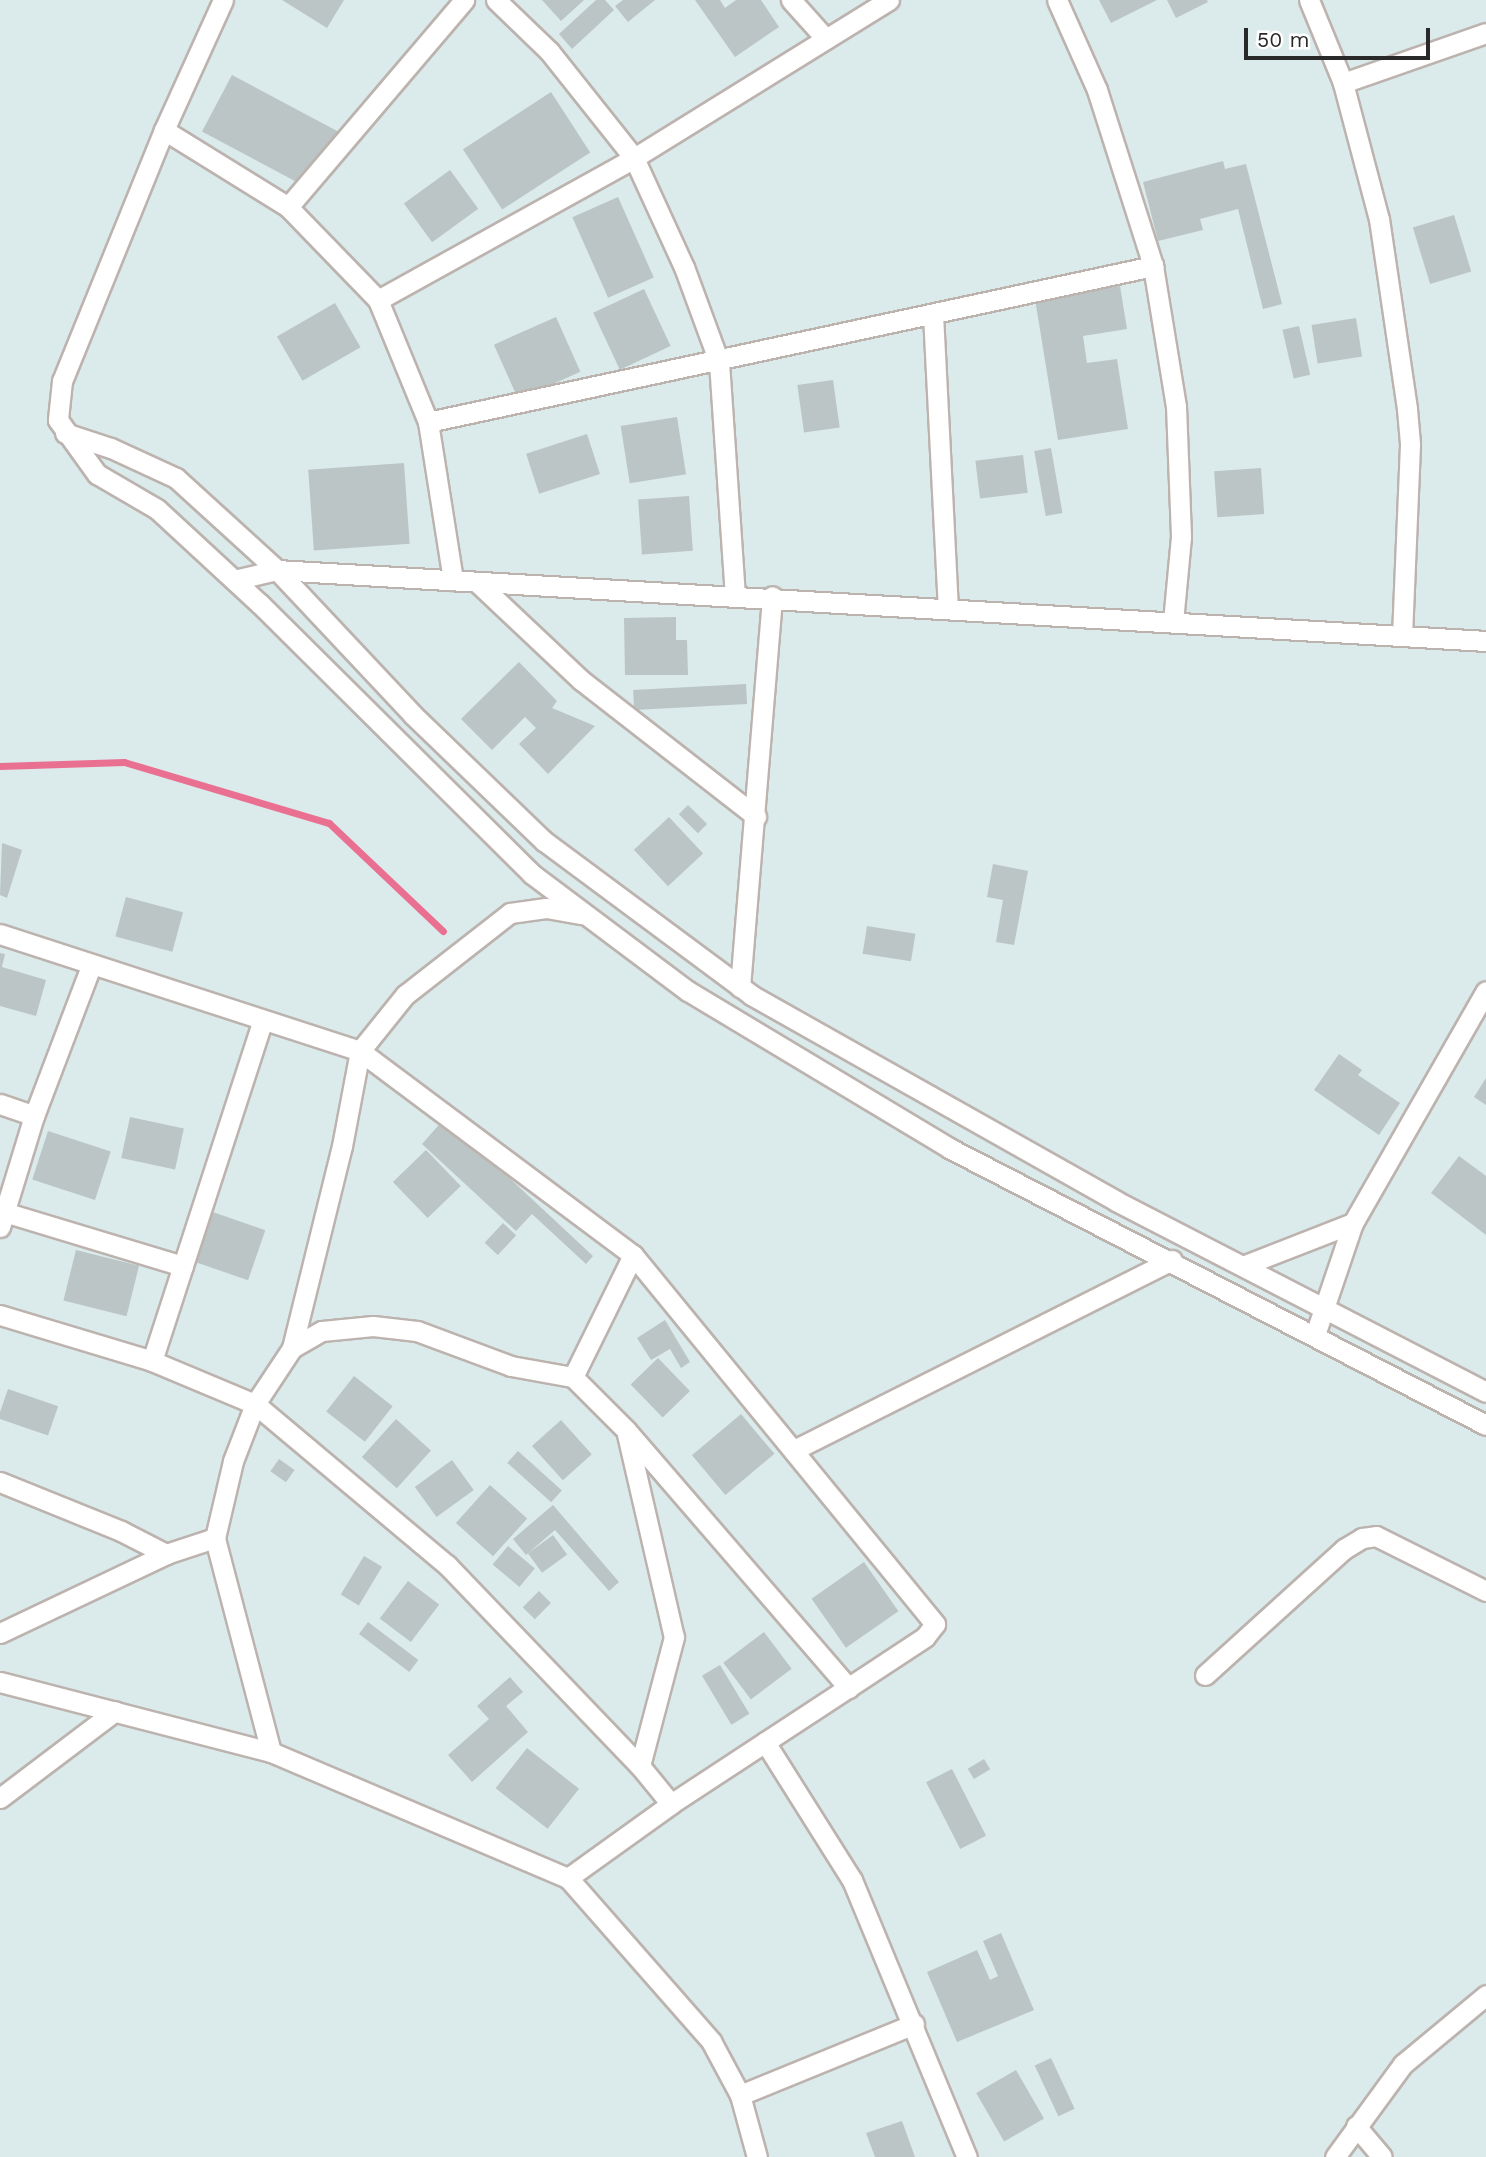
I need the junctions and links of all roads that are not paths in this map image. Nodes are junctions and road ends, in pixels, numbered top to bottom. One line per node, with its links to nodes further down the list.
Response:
1 (223, 0): 11 (street)
2 (464, 0): 13 (street)
3 (496, 0): 12 (street)
4 (791, 0): 9 (street)
5 (889, 0): 9 (street)
6 (1057, 0): 14 (street)
7 (1309, 0): 10 (street)
8 (1486, 33): 10 (street)
9 (826, 39): 12 (street)
10 (1343, 83): 28 (street)
11 (164, 130): 13 (street); 19 (street)
12 (634, 158): 15 (street); 17 (street)
13 (288, 207): 15 (street)
14 (1153, 266): 16 (street); 27 (street)
15 (378, 300): 18 (street)
16 (933, 314): 17 (street); 26 (street)
17 (719, 362): 18 (street); 24 (street)
18 (428, 422): 22 (street)
19 (65, 433): 20 (street); 21 (street)
20 (277, 570): 21 (street); 22 (street); 32 (street)
21 (234, 580): 31 (street)
22 (453, 580): 23 (street)
23 (478, 583): 24 (street); 30 (street)
24 (735, 594): 25 (street)
25 (772, 596): 26 (street); 30 (street)
26 (948, 607): 27 (street)
27 (1174, 622): 28 (street)
28 (1402, 636): 29 (street)
29 (1486, 641)
30 (756, 816): 36 (street)
31 (583, 914): 34 (street); 41 (street)
32 (654, 922): 34 (street); 36 (street)
33 (0, 934): 35 (street)
34 (634, 949): 40 (street)
35 (91, 966): 39 (street); 44 (street)
36 (740, 987): 38 (street)
37 (1486, 990): 48 (street)
38 (788, 1017): 40 (street); 43 (street)
39 (262, 1022): 41 (street); 53 (street)
40 (777, 1046): 45 (street)
41 (360, 1051): 50 (street); 57 (street)
42 (0, 1104): 44 (street)
43 (956, 1114): 45 (street); 46 (street)
44 (34, 1116): 47 (street)
45 (941, 1143): 49 (street)
46 (1116, 1201): 49 (street); 52 (street)
47 (2, 1220): 53 (street)
48 (1353, 1223): 52 (street); 54 (street)
49 (1103, 1225): 51 (street)
50 (633, 1255): 59 (street); 64 (street)
51 (1172, 1260): 56 (street); 64 (street)
52 (1245, 1265): 54 (street)
53 (183, 1266): 58 (street)
54 (1325, 1307): 56 (street); 60 (street)
55 (0, 1315): 58 (street)
56 (1315, 1335): 62 (street)
57 (292, 1348): 59 (street); 61 (street)
58 (152, 1361): 61 (street)
59 (573, 1377): 63 (street)
60 (1486, 1393): 62 (street)
61 (255, 1404): 66 (street); 76 (street)
62 (1481, 1423)
63 (626, 1430): 72 (street); 76 (street)
64 (794, 1450): 72 (street)
65 (0, 1482): 67 (street)
66 (215, 1538): 67 (street); 75 (street)
67 (166, 1554): 69 (street)
68 (1486, 1591): 70 (street)
69 (0, 1633)
70 (1205, 1675)
71 (0, 1682): 73 (street)
72 (849, 1688): 74 (street)
73 (115, 1711): 75 (street); 77 (street)
74 (765, 1742): 78 (street); 81 (street)
75 (271, 1752): 79 (street)
76 (640, 1766): 78 (street)
77 (0, 1798)
78 (671, 1804): 79 (street)
79 (568, 1878): 82 (street)
80 (1486, 1996): 83 (street)
81 (914, 2024): 82 (street); 86 (street)
82 (740, 2095): 85 (street)
83 (1356, 2126): 84 (street); 87 (street)
84 (1336, 2156)
85 (757, 2157)
86 (967, 2157)
87 (1381, 2157)

